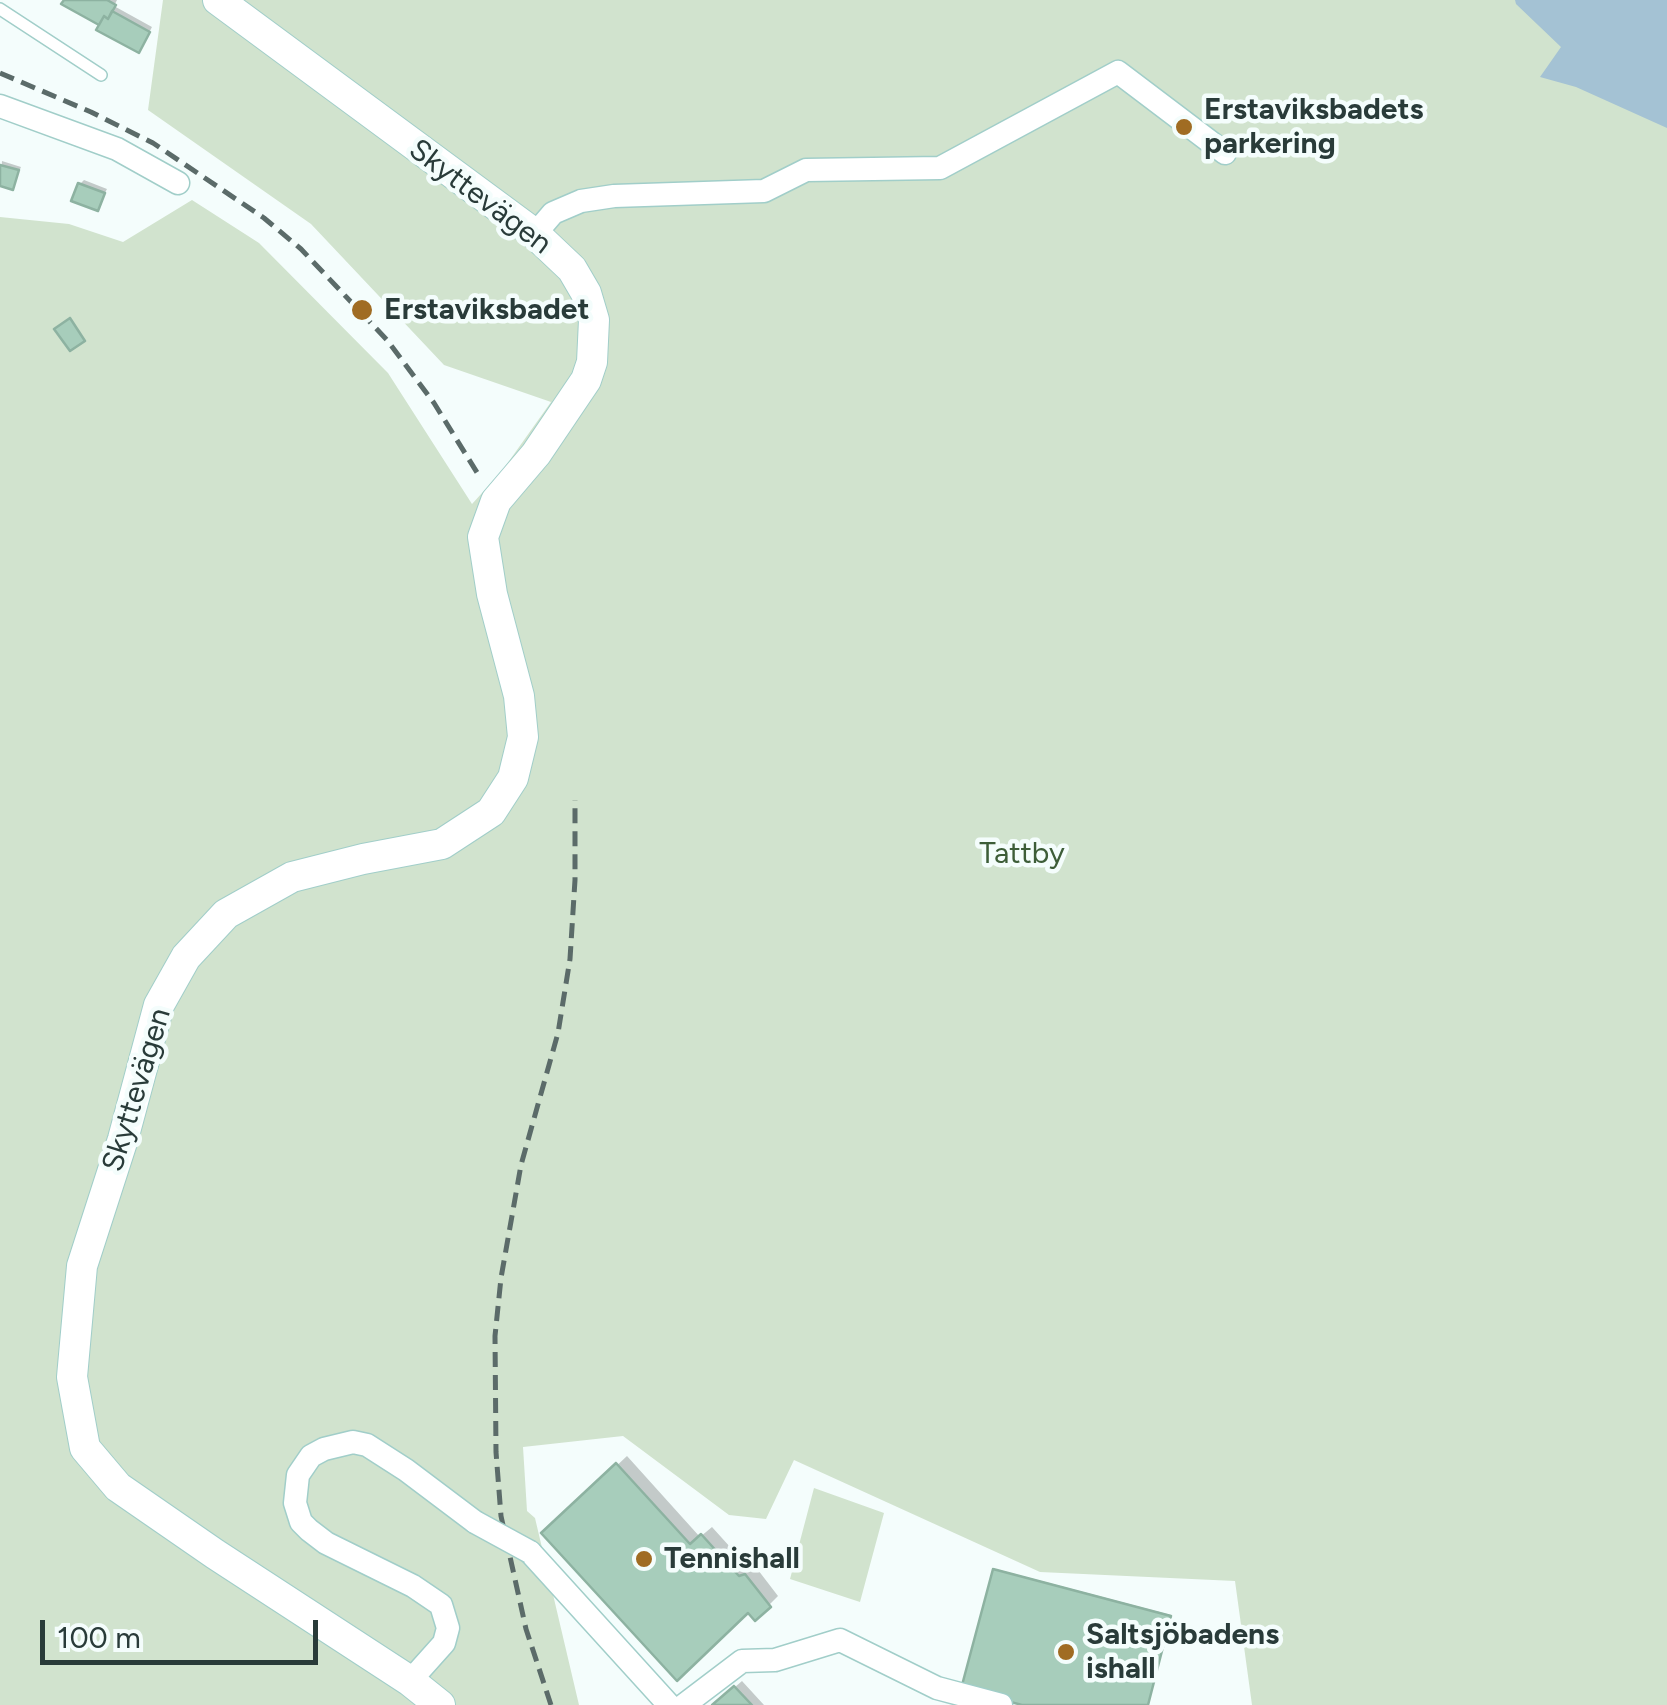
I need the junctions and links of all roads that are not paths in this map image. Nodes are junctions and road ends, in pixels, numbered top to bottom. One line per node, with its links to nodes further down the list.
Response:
1 (218, 0): 7 (street, Skyttevägen)
2 (0, 10): 3 (lane)
3 (100, 75)
4 (0, 106): 6 (street)
5 (1226, 153): 7 (street)
6 (178, 183)
7 (535, 234): 8 (street, Skyttevägen)
8 (410, 1681): 9 (street, Skyttevägen); 10 (street, bridge)
9 (440, 1705)
10 (670, 1705)
11 (684, 1705): 12 (street)
12 (1001, 1705)

